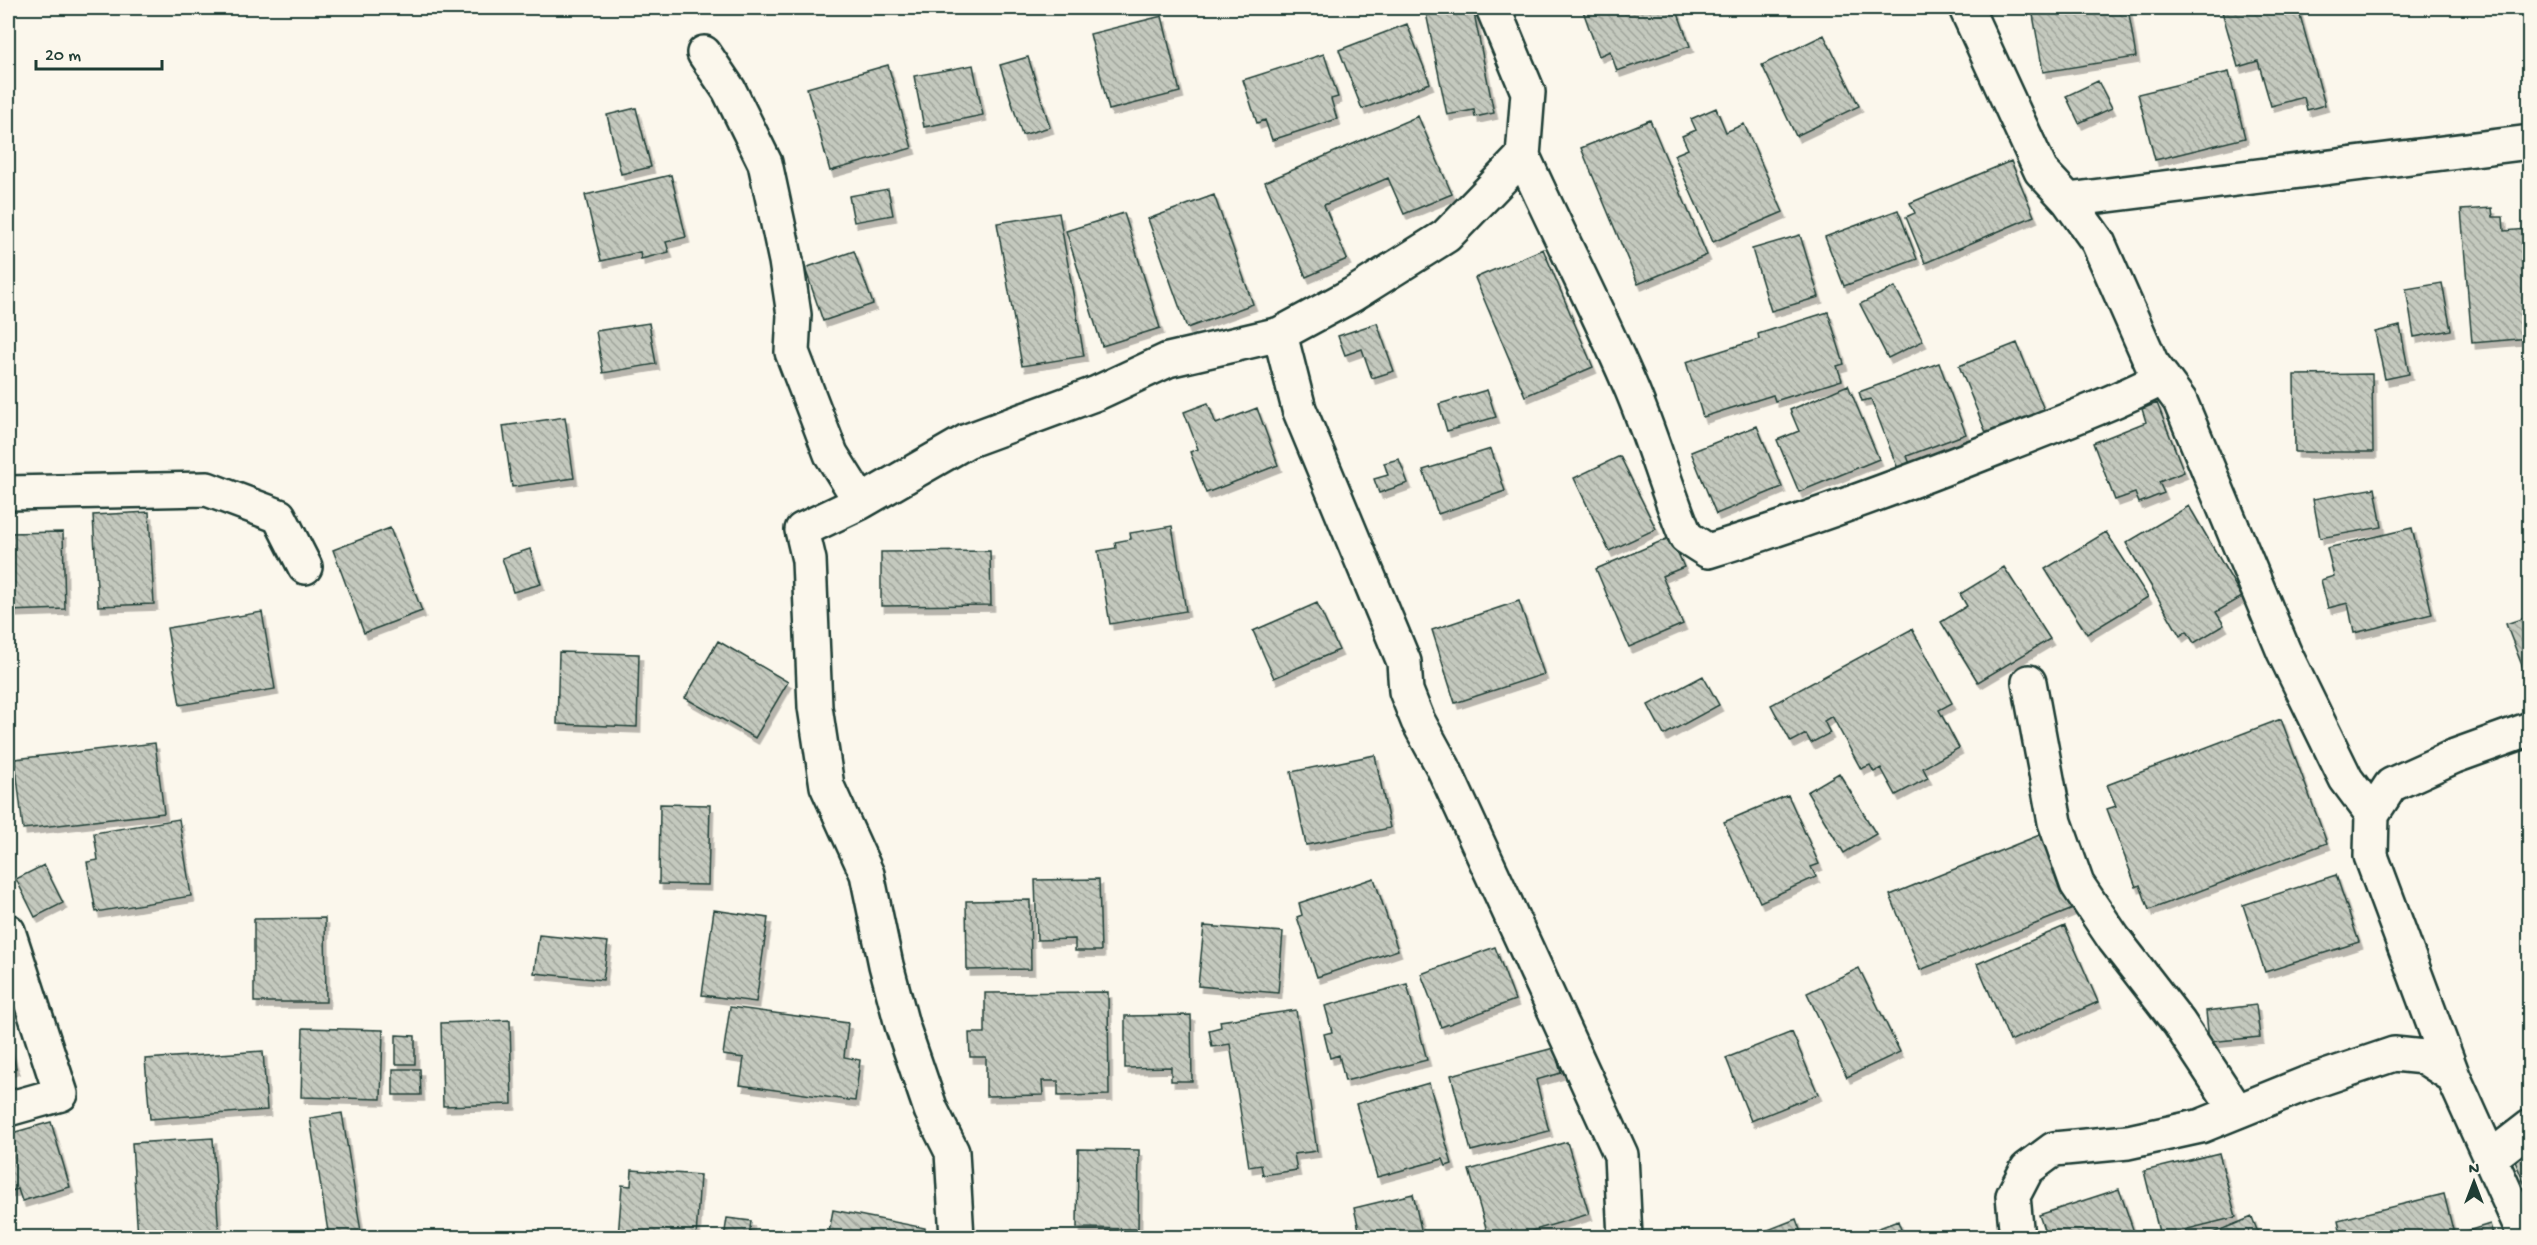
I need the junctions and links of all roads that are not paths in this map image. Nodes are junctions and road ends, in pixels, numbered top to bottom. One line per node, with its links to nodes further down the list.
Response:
1 (1493, 8): 5 (street)
2 (1966, 8): 6 (street)
3 (704, 53): 10 (street)
4 (2529, 142): 6 (street)
5 (1523, 156): 7 (street); 8 (street)
6 (2068, 200): 8 (street)
7 (1280, 334): 10 (street); 22 (street)
8 (2163, 378): 14 (street)
9 (8, 493): 11 (street)
10 (861, 502): 21 (street)
11 (305, 567)
12 (2030, 682): 18 (street)
13 (2529, 729): 14 (street)
14 (2372, 814): 16 (street)
15 (8, 931): 17 (street)
16 (2453, 1076): 18 (street); 20 (street)
17 (8, 1109)
18 (2237, 1111): 23 (street)
19 (2529, 1127): 20 (street)
20 (2490, 1158): 24 (street)
21 (957, 1238)
22 (1625, 1238)
23 (2018, 1238)
24 (2526, 1238)

